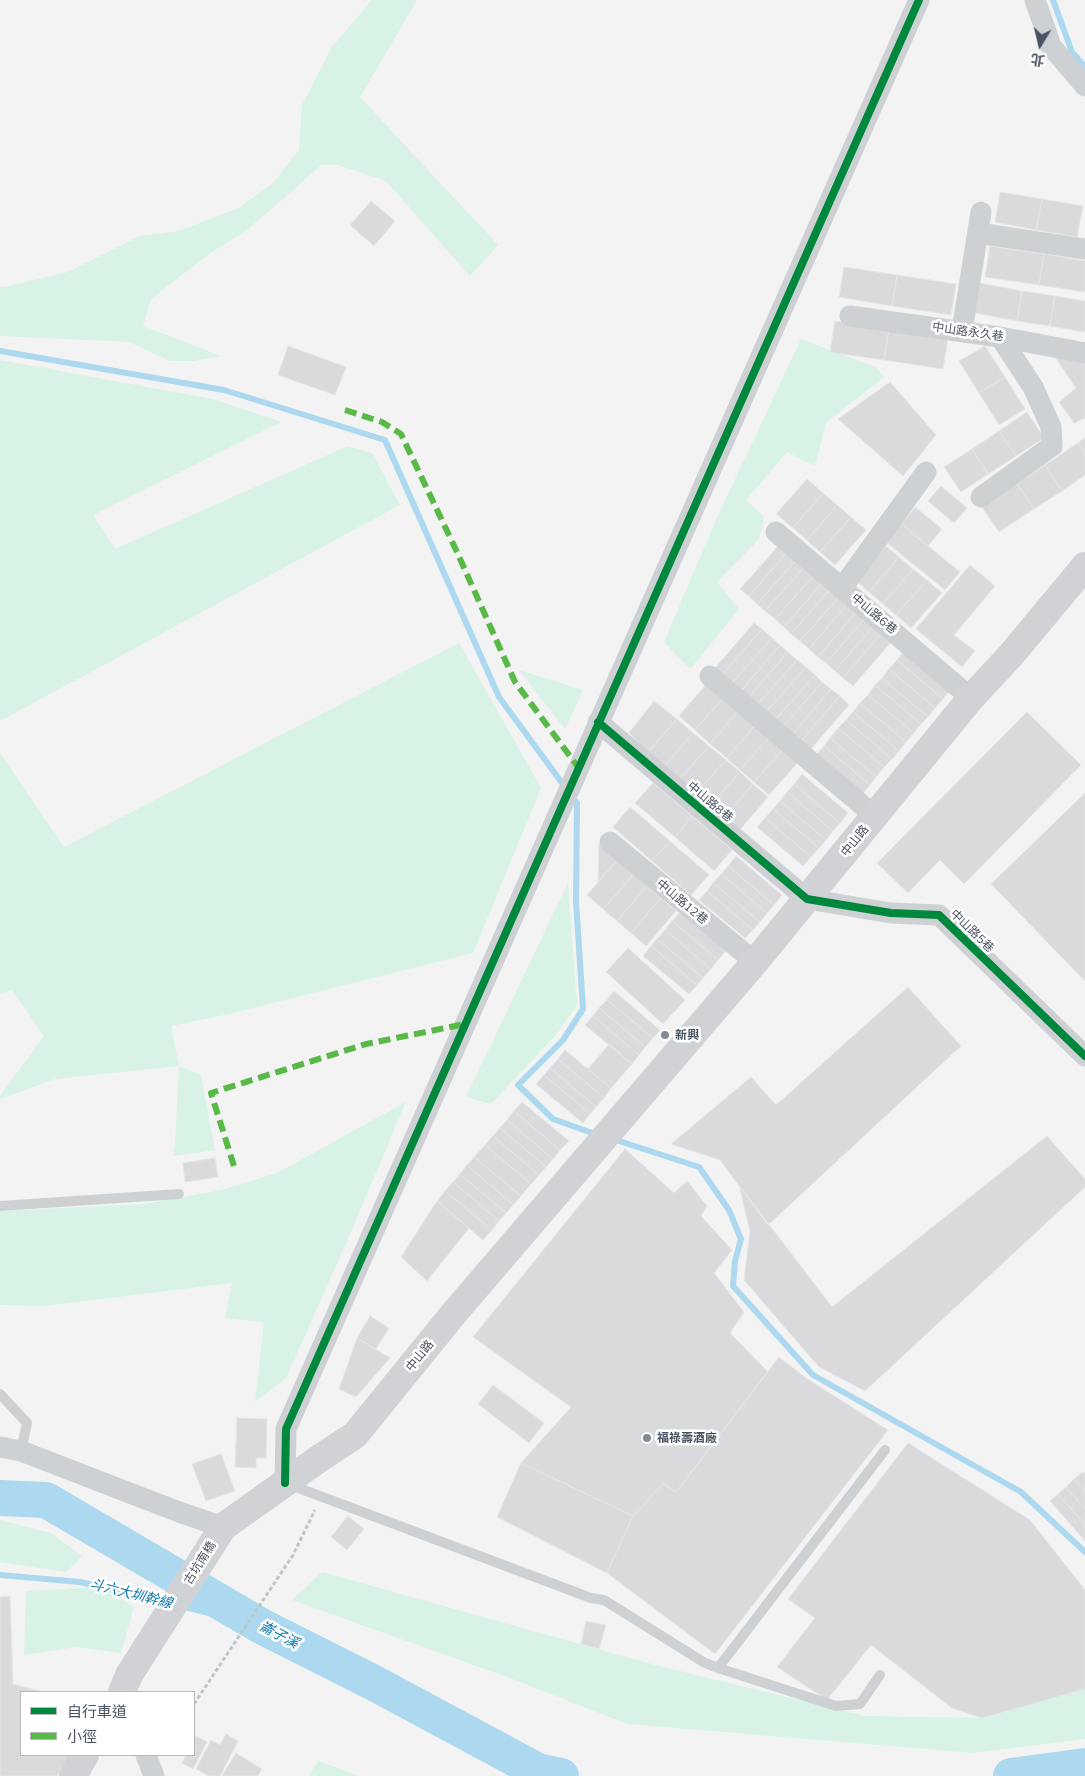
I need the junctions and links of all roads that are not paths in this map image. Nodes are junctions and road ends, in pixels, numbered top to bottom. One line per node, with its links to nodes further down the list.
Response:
1 (919, 0): 18 (street)
2 (1035, 0): 3 (street)
3 (1085, 86)
4 (981, 212): 5 (street)
5 (978, 233): 6 (street); 8 (street)
6 (1085, 249)
7 (850, 316): 8 (street, 中山路永久巷)
8 (962, 331): 9 (street, 中山路永久巷)
9 (1000, 337): 10 (street, 中山路永久巷); 12 (street)
10 (1085, 353)
11 (926, 472): 15 (street)
12 (981, 497)
13 (776, 532): 15 (street, 中山路6巷)
14 (1085, 566): 17 (main road, 中山路)
15 (842, 588): 17 (street, 中山路6巷)
16 (710, 676): 19 (street)
17 (971, 698): 19 (main road, 中山路)
18 (598, 722): 21 (street, 中山路8巷); 30 (street)
19 (875, 816): 21 (main road, 中山路)
20 (610, 842): 22 (street, 中山路12巷)
21 (807, 899): 22 (main road, 中山路); 23 (street, 中山路5巷)
22 (755, 962): 30 (main road, 中山路)
23 (1085, 1056)
24 (179, 1194): 25 (lane)
25 (0, 1206)
26 (0, 1394): 29 (lane)
27 (0, 1447): 29 (street)
28 (885, 1450): 32 (lane)
29 (22, 1451): 31 (street)
30 (285, 1483): 31 (main road, 中山路); 32 (lane)
31 (223, 1527): 34 (main road, 古坑南橋)
32 (718, 1668): 33 (lane)
33 (880, 1675)
34 (124, 1687)
35 (84, 1756): 37 (main road)
36 (146, 1756): 38 (street)
37 (73, 1776)
38 (154, 1776)

